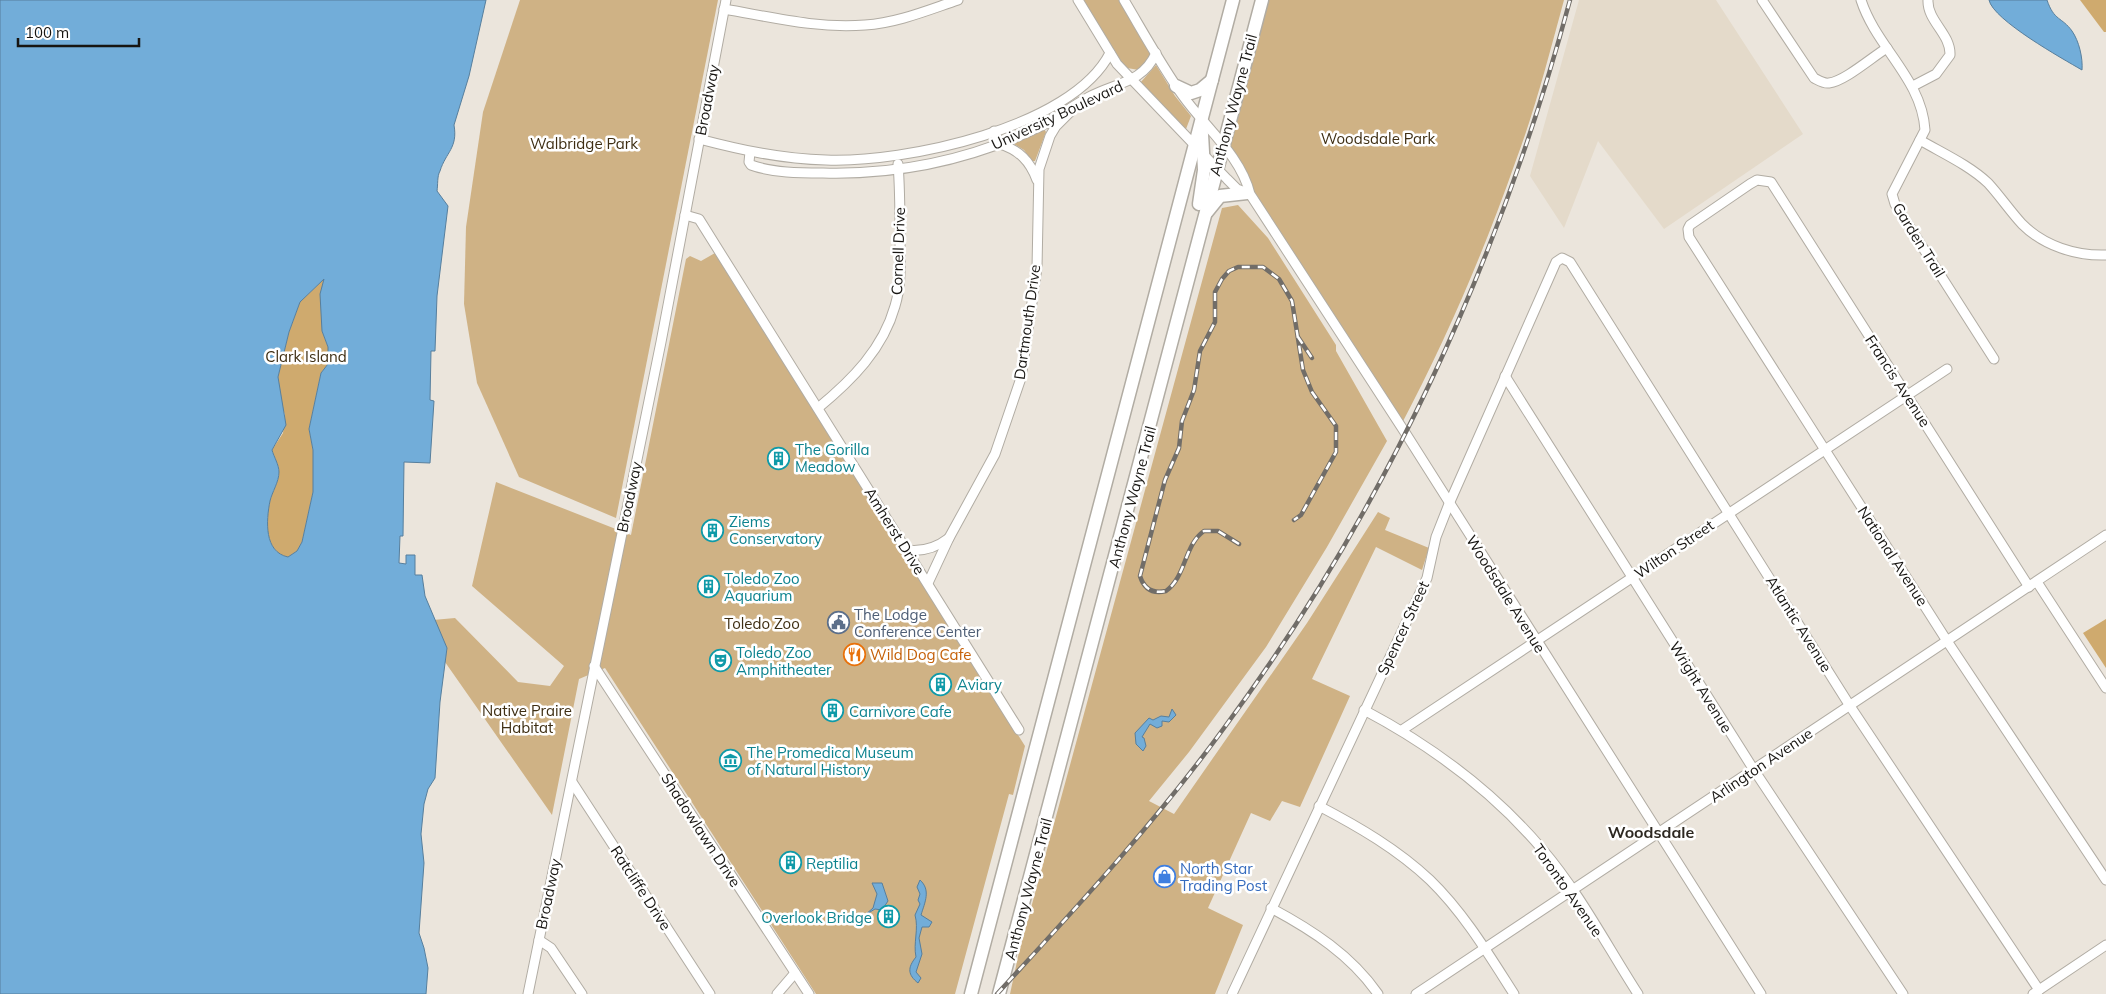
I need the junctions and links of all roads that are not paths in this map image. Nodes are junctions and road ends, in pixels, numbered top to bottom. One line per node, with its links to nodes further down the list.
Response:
1 (958, 0): 9 (street)
2 (1078, 0): 11 (street, Woodsdale Avenue)
3 (1124, 0): 12 (street, Woodsdale Avenue)
4 (1233, 0): 13 (highway, Anthony Wayne Trail)
5 (1262, 0): 24 (highway, Anthony Wayne Trail)
6 (1762, 0): 10 (street)
7 (1861, 0): 10 (street, Garden Trail)
8 (1928, 0): 16 (street)
9 (725, 4): 21 (street, Broadway)
10 (1887, 48): 16 (street, Garden Trail)
11 (1110, 53): 14 (street, Woodsdale Avenue); 17 (street, University Boulevard)
12 (1156, 53): 14 (street, University Boulevard); 15 (street, Woodsdale Avenue)
13 (1212, 80): 15 (highway); 19 (highway, Anthony Wayne Trail)
14 (1132, 81): 18 (street, University Boulevard); 25 (street, Woodsdale Avenue)
15 (1176, 86): 19 (street, Woodsdale Avenue)
16 (1913, 86): 22 (street, Garden Trail)
17 (1074, 92): 18 (street); 20 (street, University Boulevard)
18 (1078, 105): 23 (street, University Boulevard); 30 (street, Dartmouth Drive)
19 (1202, 119): 24 (street, Woodsdale Avenue); 25 (highway, Anthony Wayne Trail)
20 (994, 131): 23 (street); 27 (street, University Boulevard)
21 (699, 139): 26 (street, University Boulevard); 32 (street, Broadway)
22 (1920, 140): 35 (street); 38 (street, Garden Trail)
23 (1000, 144): 29 (street, University Boulevard); 30 (street)
24 (1223, 146): 28 (highway, Anthony Wayne Trail); 31 (street, Woodsdale Avenue)
25 (1199, 150): 28 (street, Woodsdale Avenue); 37 (highway); 77 (highway, Anthony Wayne Trail)
26 (750, 152): 27 (street, University Boulevard); 29 (street, University Boulevard)
27 (898, 156): 29 (street, Cornell Drive)
28 (1216, 168): 31 (street, Woodsdale Avenue); 33 (highway, Anthony Wayne Trail)
29 (899, 170): 42 (street, Cornell Drive)
30 (1037, 180): 47 (street, Dartmouth Drive)
31 (1248, 193): 33 (highway); 44 (street, Woodsdale Avenue)
32 (685, 215): 42 (street, Amherst Drive); 54 (street, Broadway)
33 (1204, 216): 37 (highway, Anthony Wayne Trail)
34 (1688, 229): 41 (street, Francis Avenue); 43 (street, National Avenue)
35 (2106, 255)
36 (1562, 258): 40 (street, Spencer Street); 45 (street, Atlantic Avenue)
37 (1185, 290): 78 (highway, Anthony Wayne Trail)
38 (1994, 359)
39 (1946, 369): 41 (street, Wilton Street)
40 (1506, 376): 44 (street, Spencer Street); 49 (street, Wright Avenue)
41 (1907, 395): 43 (street, Wilton Street); 51 (street, Francis Avenue)
42 (818, 408): 48 (street, Amherst Drive)
43 (1825, 449): 45 (street, Wilton Street); 53 (street, National Avenue)
44 (1449, 504): 52 (street, Woodsdale Avenue); 57 (street, Spencer Street)
45 (1729, 513): 49 (street, Wilton Street); 56 (street, Atlantic Avenue)
46 (2106, 536): 51 (street, Arlington Avenue)
47 (949, 538): 48 (street); 50 (street, Dartmouth Drive)
48 (907, 550): 50 (street, Amherst Drive)
49 (1632, 577): 52 (street, Wilton Street); 60 (street, Wright Avenue)
50 (928, 584): 58 (street, Amherst Drive)
51 (2033, 584): 53 (street, Arlington Avenue); 55 (street, Francis Avenue)
52 (1536, 641): 59 (street, Wilton Street); 63 (street, Woodsdale Avenue)
53 (1947, 641): 56 (street, Arlington Avenue); 64 (street, National Avenue)
54 (594, 666): 61 (street, Broadway); 70 (street, Shadowlawn Drive)
55 (2106, 688)
56 (1850, 706): 60 (street, Arlington Avenue); 71 (street, Atlantic Avenue)
57 (1364, 710): 59 (street, Toronto Avenue); 62 (street, Spencer Street)
58 (1019, 730)
59 (1402, 730): 65 (street, Toronto Avenue)
60 (1754, 770): 63 (street, Arlington Avenue); 85 (street, Wright Avenue)
61 (572, 782): 67 (street, Broadway); 74 (street, Ratcliffe Drive)
62 (1319, 806): 66 (street, Spencer Street); 69 (street)
63 (1658, 834): 65 (street, Arlington Avenue); 84 (street, Woodsdale Avenue)
64 (2106, 880)
65 (1572, 891): 69 (street, Arlington Avenue); 83 (street, Toronto Avenue)
66 (1271, 908): 79 (street, Spencer Street); 80 (street)
67 (539, 940): 72 (street, Broadway); 73 (street)
68 (2106, 945): 71 (street)
69 (1485, 949): 81 (street, Arlington Avenue); 82 (street)
70 (795, 974): 75 (street); 76 (street, Shadowlawn Drive)
71 (2036, 992)
72 (528, 994)
73 (582, 994)
74 (710, 994)
75 (777, 994)
76 (809, 994)
77 (971, 994)
78 (999, 994)
79 (1232, 994)
80 (1378, 994)
81 (1416, 994)
82 (1514, 994)
83 (1638, 994)
84 (1761, 994)
85 (1903, 994)

